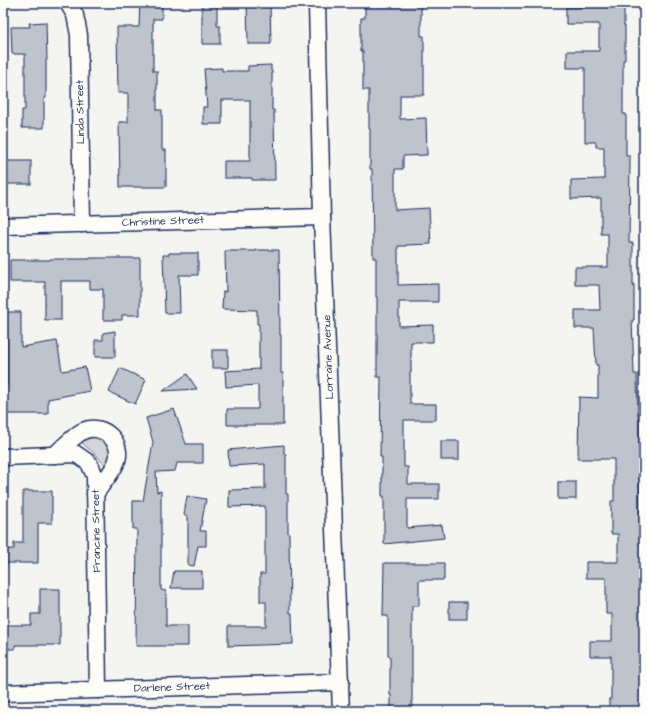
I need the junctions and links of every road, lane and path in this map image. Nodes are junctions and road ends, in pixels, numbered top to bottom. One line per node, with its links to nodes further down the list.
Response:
1 (68, 3): 4 (street, Linda Street)
2 (317, 3): 3 (street, Lorraine Avenue)
3 (322, 217): 4 (street, Christine Street); 9 (street, Lorraine Avenue)
4 (82, 224): 5 (street, Christine Street)
5 (3, 226)
6 (55, 455): 7 (street, Francine Street); 8 (street, Francine Street); 8 (street)
7 (3, 457)
8 (95, 494): 10 (street, Francine Street)
9 (341, 682): 10 (street, Darlene Street); 12 (street, Lorraine Avenue)
10 (98, 690): 11 (street, Darlene Street)
11 (3, 693)
12 (341, 711)

